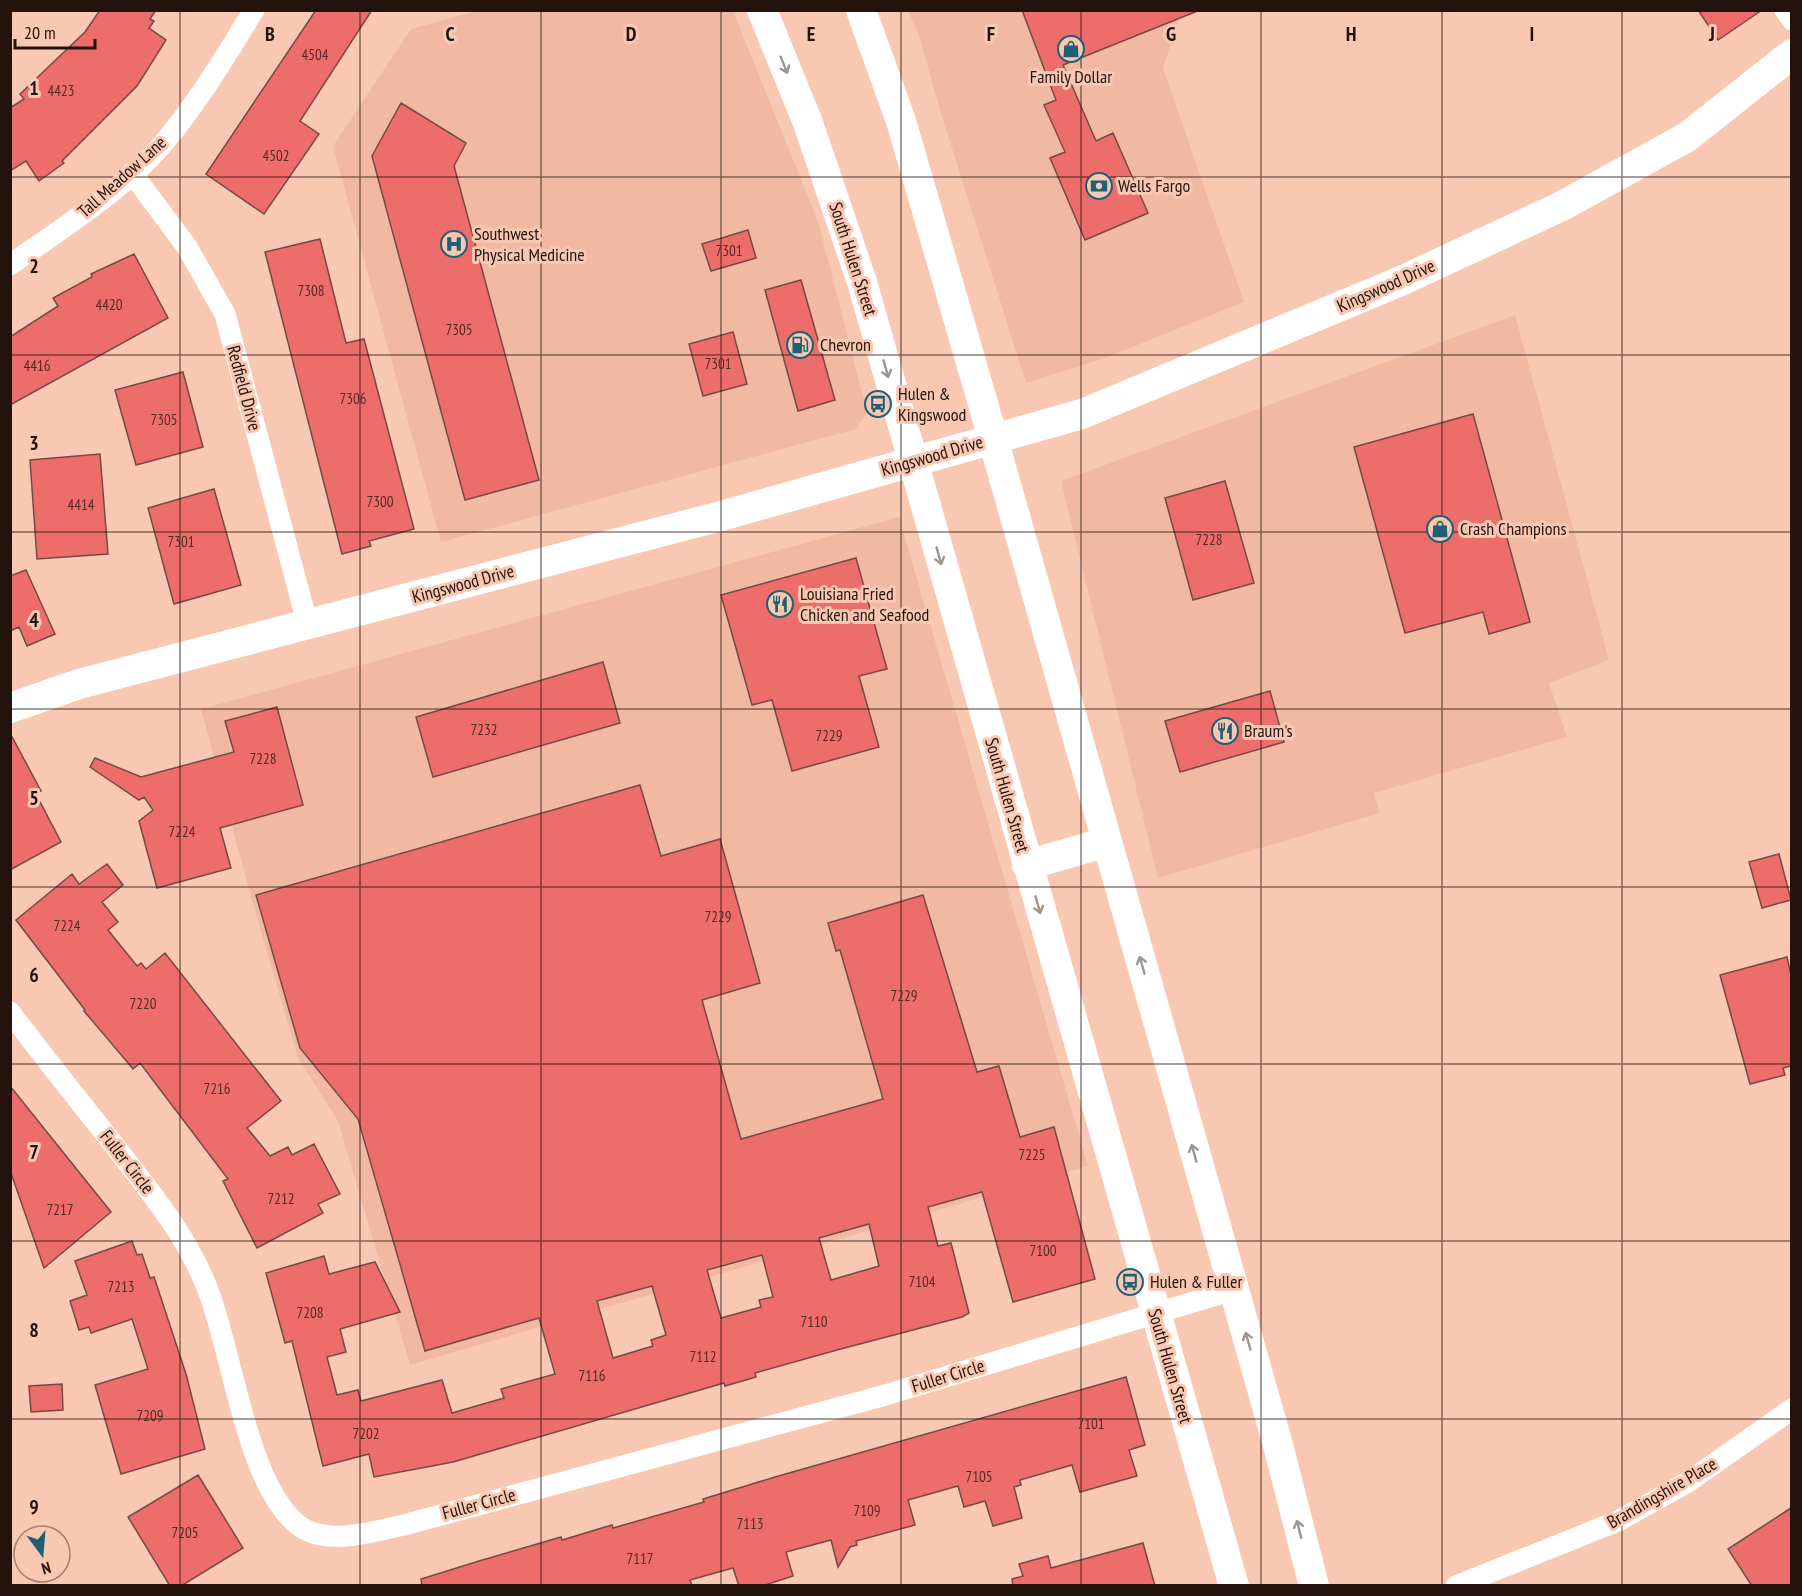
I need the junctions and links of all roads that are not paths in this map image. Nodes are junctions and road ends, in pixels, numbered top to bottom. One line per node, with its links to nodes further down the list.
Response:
1 (255, 10): 7 (street, Tall Meadow Lane)
2 (762, 10): 10 (main road, South Hulen Street, one-way to 10)
3 (861, 10): 9 (main road)
4 (1785, 10): 5 (street)
5 (1791, 20)
6 (1791, 54): 9 (main road, Kingswood Drive)
7 (132, 173): 8 (street, Tall Meadow Lane); 11 (street, Redfield Drive)
8 (10, 265)
9 (993, 439): 10 (main road, Kingswood Drive); 13 (main road)
10 (913, 462): 11 (main road, Kingswood Drive); 14 (main road, South Hulen Street, one-way to 14)
11 (308, 626): 12 (main road, Kingswood Drive)
12 (10, 708)
13 (1107, 843): 14 (main road); 16 (main road, one-way to 13)
14 (1027, 865): 17 (main road, South Hulen Street, one-way to 17)
15 (10, 1012): 17 (street, Fuller Circle)
16 (1233, 1290): 17 (street, Fuller Circle); 20 (main road, one-way to 16)
17 (1155, 1313): 19 (main road, South Hulen Street)
18 (1791, 1409): 21 (street, Brandingshire Place)
19 (1234, 1586)
20 (1314, 1586)
21 (1456, 1586)

